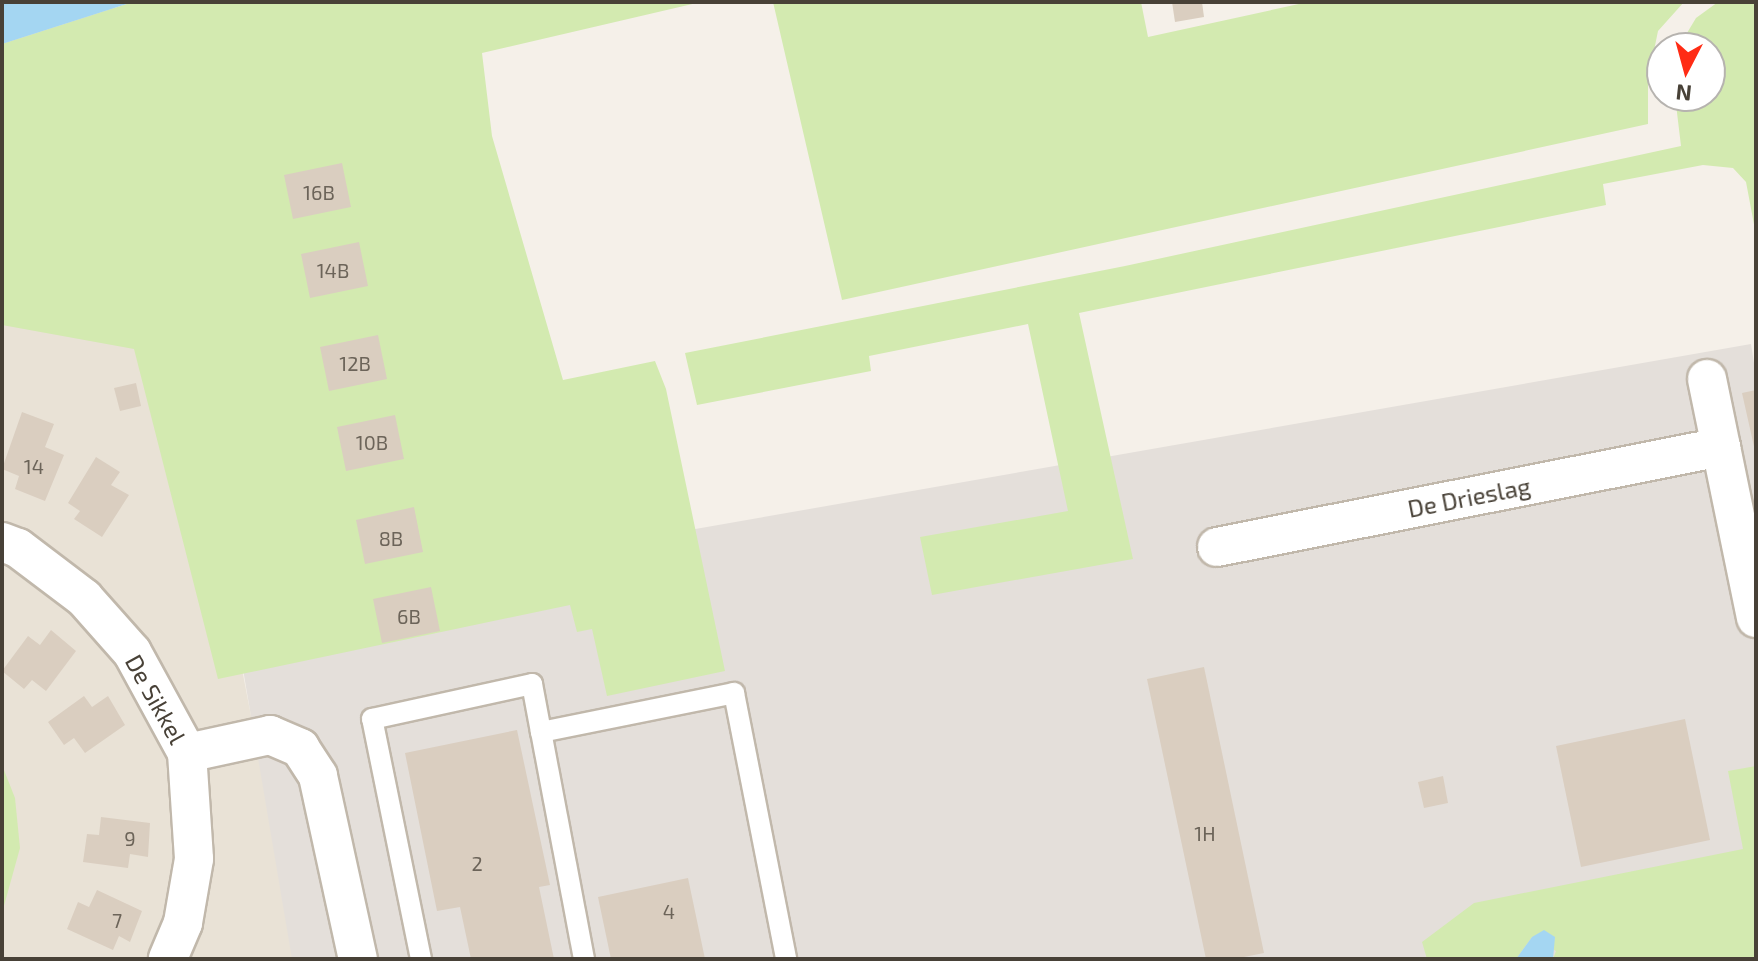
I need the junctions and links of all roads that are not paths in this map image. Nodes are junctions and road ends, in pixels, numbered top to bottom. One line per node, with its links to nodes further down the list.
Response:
1 (1707, 379): 2 (street)
2 (1721, 447): 4 (street, De Drieslag); 5 (street)
3 (2, 542): 7 (street, De Sikkel)
4 (1217, 547)
5 (1756, 618)
6 (541, 732): 10 (lane); 11 (lane); 12 (lane)
7 (187, 753): 8 (street, De Sikkel); 9 (street)
8 (168, 959)
9 (358, 959)
10 (421, 959)
11 (584, 959)
12 (786, 959)

